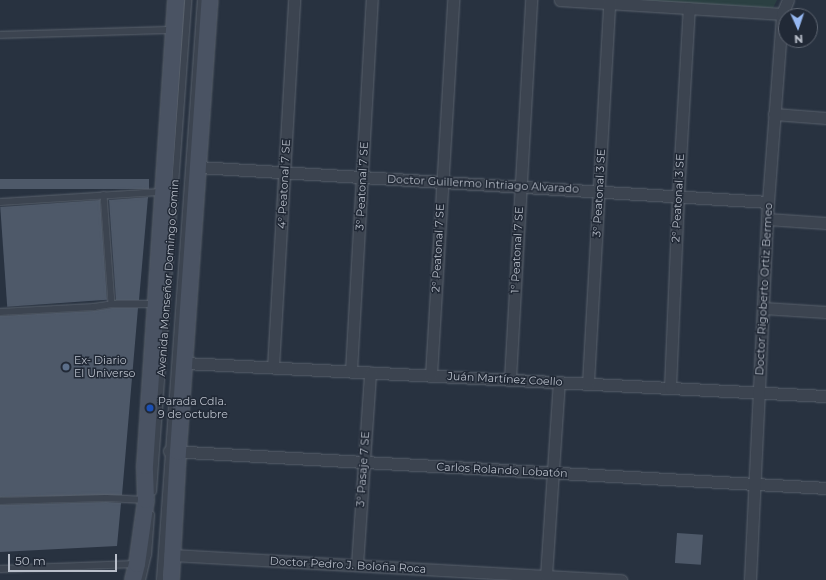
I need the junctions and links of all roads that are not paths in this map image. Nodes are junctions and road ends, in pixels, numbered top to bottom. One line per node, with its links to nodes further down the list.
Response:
1 (176, 0): 14 (main road, Avenida Monseñor Domingo Comin)
2 (188, 0): 54 (lane, Avenida Monseñor Domingo Comin)
3 (201, 0): 48 (lane, Avenida Monseñor Domingo Comin)
4 (210, 0): 19 (main road, Avenida Monseñor Domingo Comin)
5 (294, 0): 20 (street, 4° Peatonal 7 SE)
6 (372, 0): 21 (street, 3° Peatonal 7 SE)
7 (453, 0): 22 (street, 2° Peatonal 7 SE)
8 (530, 0): 23 (street, 1° Peatonal 7 SE)
9 (560, 0): 10 (street)
10 (584, 1): 11 (street)
11 (609, 3): 12 (street); 24 (street, 3° Peatonal 3 SE)
12 (689, 8): 13 (street); 27 (street, 2° Peatonal 3 SE)
13 (778, 14)
14 (173, 30): 15 (lane); 25 (main road, Avenida Monseñor Domingo Comin)
15 (0, 35)
16 (779, 48): 17 (street, Doctor Rigoberto Ortiz Bermeo)
17 (774, 114): 18 (street); 29 (street, Doctor Rigoberto Ortiz Bermeo)
18 (826, 118)
19 (198, 167): 20 (street, Doctor Guillermo Intriago Alvarado); 37 (main road, Avenida Monseñor Domingo Comin)
20 (285, 172): 21 (street, Doctor Guillermo Intriago Alvarado); 38 (street, 4° Peatonal 7 SE)
21 (363, 177): 22 (street, Doctor Guillermo Intriago Alvarado); 39 (street, 3° Peatonal 7 SE)
22 (441, 182): 23 (street, Doctor Guillermo Intriago Alvarado); 41 (street, 2° Peatonal 7 SE)
23 (521, 187): 24 (street, Doctor Guillermo Intriago Alvarado); 42 (street, 1° Peatonal 7 SE)
24 (599, 191): 27 (street, Doctor Guillermo Intriago Alvarado); 44 (street, 3° Peatonal 3 SE)
25 (163, 192): 26 (lane); 33 (main road, Avenida Monseñor Domingo Comin)
26 (104, 195): 28 (lane); 32 (lane)
27 (678, 196): 29 (street, Doctor Guillermo Intriago Alvarado); 45 (street, 2° Peatonal 3 SE)
28 (0, 202)
29 (768, 202): 30 (street, Doctor Rigoberto Ortiz Bermeo)
30 (767, 219): 31 (street); 34 (street, Doctor Rigoberto Ortiz Bermeo)
31 (826, 223)
32 (112, 304): 33 (lane); 35 (lane)
33 (157, 304): 54 (main road, Avenida Monseñor Domingo Comin)
34 (763, 308): 36 (street); 46 (street, Doctor Rigoberto Ortiz Bermeo)
35 (0, 312)
36 (826, 312)
37 (185, 363): 38 (street, Juán Martínez Coello); 48 (main road, Avenida Monseñor Domingo Comin)
38 (273, 367): 39 (street, Juán Martínez Coello)
39 (351, 371): 40 (street, Juán Martínez Coello)
40 (370, 372): 41 (street, Juán Martínez Coello); 49 (street, 3° Pasaje 7 SE)
41 (431, 375): 42 (street, Juán Martínez Coello)
42 (510, 379): 43 (street, Juán Martínez Coello)
43 (559, 382): 44 (street, Juán Martínez Coello); 50 (street)
44 (588, 383): 45 (street, Juán Martínez Coello)
45 (670, 388): 46 (street, Juán Martínez Coello)
46 (759, 392): 47 (street, Juán Martínez Coello); 51 (street, Doctor Rigoberto Ortiz Bermeo)
47 (826, 396)
48 (173, 451): 49 (street, Carlos Rolando Lobatón); 55 (main road, Avenida Monseñor Domingo Comin); 62 (lane, Avenida Monseñor Domingo Comin)
49 (364, 462): 50 (street, Carlos Rolando Lobatón); 57 (street, 3° Pasaje 7 SE)
50 (554, 472): 51 (street, Carlos Rolando Lobatón); 59 (street)
51 (755, 484): 52 (street, Carlos Rolando Lobatón); 66 (street, Doctor Rigoberto Ortiz Bermeo)
52 (826, 488)
53 (0, 500): 54 (lane)
54 (150, 505): 56 (main road, Avenida Monseñor Domingo Comin); 61 (lane, Avenida Monseñor Domingo Comin)
55 (172, 555): 57 (street, Doctor Pedro J. Boloña Roca); 63 (main road, Avenida Monseñor Domingo Comin)
56 (137, 564): 58 (lane); 60 (main road, Avenida Monseñor Domingo Comin)
57 (357, 565): 59 (street, Doctor Pedro J. Boloña Roca)
58 (0, 569)
59 (546, 576): 64 (street, Doctor Pedro J. Boloña Roca)
60 (133, 580)
61 (142, 580)
62 (160, 580)
63 (171, 580)
64 (615, 580): 65 (street, Doctor Pedro J. Boloña Roca)
65 (621, 580)
66 (750, 580)

